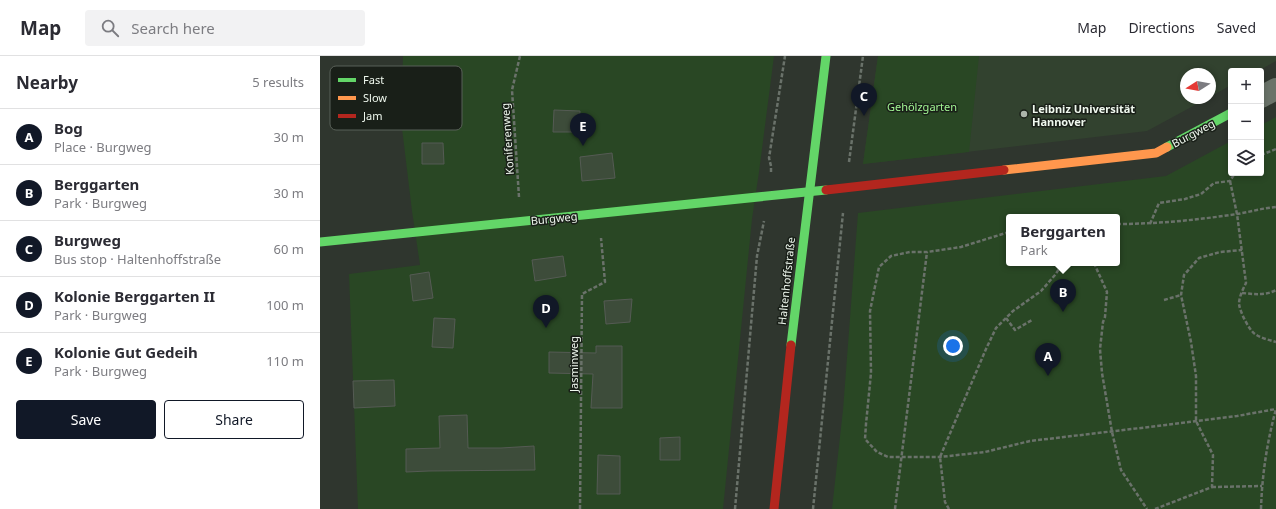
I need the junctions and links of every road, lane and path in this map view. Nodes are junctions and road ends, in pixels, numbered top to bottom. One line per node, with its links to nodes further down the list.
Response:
1 (520, 56): 19 (path, Koniferenweg)
2 (785, 56): 11 (path)
3 (826, 56): 15 (street, Haltenhoffstraße)
4 (864, 56): 10 (path)
5 (1276, 89): 6 (street)
6 (1264, 95)
7 (1228, 115): 14 (street, Burgweg)
8 (1276, 149): 9 (path)
9 (1264, 154)
10 (850, 156)
11 (771, 166)
12 (1233, 176): 13 (path)
13 (1230, 181): 18 (path); 21 (path)
14 (846, 188): 15 (street, Burgweg); 46 (path)
15 (808, 191): 16 (street, Burgweg); 45 (street, Haltenhoffstraße)
16 (769, 195): 19 (street, Burgweg); 44 (path)
17 (1276, 207): 18 (path)
18 (1237, 214): 21 (path); 25 (path)
19 (521, 221): 24 (street, Burgweg)
20 (1120, 224): 21 (path)
21 (1150, 224)
22 (1006, 233): 26 (path)
23 (600, 234): 43 (path, Jasminweg)
24 (320, 242)
25 (1242, 250): 30 (path); 31 (path)
26 (927, 252): 39 (path); 39 (path)
27 (1061, 266): 33 (path)
28 (1095, 266): 38 (path)
29 (1276, 290): 30 (path)
30 (1242, 293): 35 (path)
31 (1181, 295): 32 (path); 37 (path)
32 (1164, 300)
33 (1006, 318): 34 (path); 40 (path)
34 (1032, 320)
35 (1276, 342)
36 (1276, 409): 37 (path); 41 (path)
37 (1196, 421): 38 (path); 42 (path)
38 (1112, 432): 40 (path); 49 (path)
39 (902, 457): 40 (path); 47 (path)
40 (940, 457): 48 (path)
41 (1262, 486): 42 (path); 51 (path)
42 (1212, 487): 50 (path)
43 (580, 509)
44 (735, 509)
45 (774, 509)
46 (813, 509)
47 (895, 509)
48 (949, 509)
49 (1147, 509)
50 (1155, 509)
51 (1261, 509)

